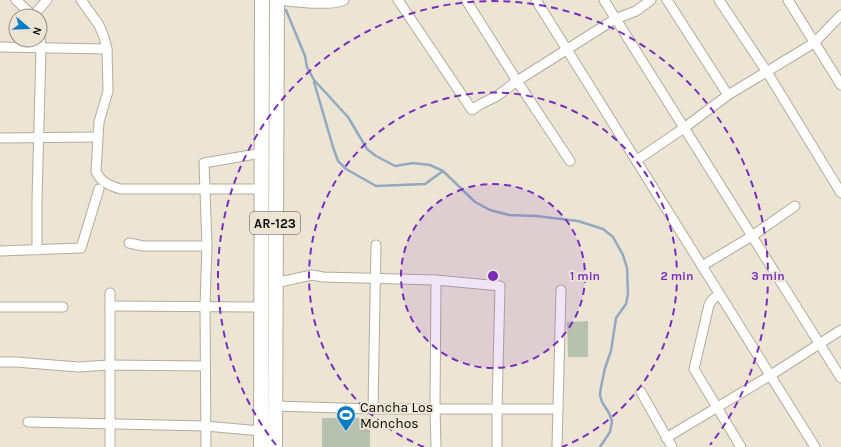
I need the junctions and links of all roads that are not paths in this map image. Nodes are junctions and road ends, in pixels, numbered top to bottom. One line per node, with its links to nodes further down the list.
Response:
1 (16, 0): 15 (street)
2 (47, 0): 16 (street)
3 (81, 0): 23 (street)
4 (262, 0): 32 (main road, AR-123)
5 (277, 0): 6 (street); 50 (main road, AR-123)
6 (344, 0)
7 (398, 0): 25 (street)
8 (466, 0): 25 (street)
9 (536, 0): 22 (street)
10 (604, 0): 18 (street)
11 (651, 0): 18 (street)
12 (667, 0): 27 (street)
13 (719, 0): 24 (street)
14 (788, 0): 19 (street)
15 (24, 8)
16 (40, 8)
17 (841, 15): 19 (street)
18 (615, 19): 22 (street); 28 (street)
19 (814, 43): 24 (street); 26 (street)
20 (48, 47): 23 (street)
21 (41, 48): 31 (street)
22 (568, 48): 25 (street); 33 (street)
23 (107, 49): 29 (street)
24 (767, 72): 27 (street); 35 (street)
25 (517, 81): 34 (street)
26 (841, 85)
27 (728, 95): 28 (street)
28 (684, 128): 33 (street); 41 (street)
29 (97, 137): 31 (street); 36 (street)
30 (0, 138): 31 (street)
31 (39, 138): 45 (street)
32 (262, 153): 36 (street); 38 (main road, AR-123)
33 (637, 160): 47 (street)
34 (570, 161)
35 (838, 180): 39 (street)
36 (204, 188): 38 (street); 44 (street)
37 (99, 189): 45 (street)
38 (262, 189): 58 (main road, AR-123)
39 (841, 193)
40 (795, 206): 41 (street)
41 (752, 236): 47 (street); 60 (street)
42 (129, 243): 44 (street)
43 (376, 245): 48 (street)
44 (207, 246): 55 (street)
45 (37, 250): 46 (street)
46 (0, 251)
47 (702, 266): 53 (street)
48 (375, 278): 49 (street); 50 (street); 70 (street)
49 (436, 280): 69 (street); 71 (street)
50 (275, 283): 67 (main road, AR-123)
51 (561, 290): 72 (street)
52 (110, 293): 54 (street)
53 (719, 294): 64 (street); 68 (street)
54 (110, 306): 55 (street); 62 (street)
55 (205, 306): 58 (street); 63 (street)
56 (0, 307): 57 (street)
57 (63, 307)
58 (262, 307): 76 (main road, AR-123)
59 (841, 330): 60 (street)
60 (819, 344): 64 (street); 65 (street)
61 (0, 362): 62 (street)
62 (109, 365): 63 (street); 74 (street)
63 (205, 366): 75 (street)
64 (771, 375): 68 (street); 87 (street)
65 (841, 378)
66 (641, 392): 77 (street)
67 (275, 406): 70 (street); 81 (main road, AR-123)
68 (717, 407): 77 (street); 86 (street)
69 (435, 408): 70 (street); 71 (street); 82 (street)
70 (373, 409)
71 (496, 409): 72 (street); 83 (street)
72 (558, 409): 84 (street)
73 (28, 422): 74 (street)
74 (111, 424): 75 (street); 78 (street)
75 (205, 426): 76 (street); 79 (street)
76 (261, 431): 80 (main road, AR-123)
77 (666, 438): 85 (street)
78 (110, 447)
79 (206, 447)
80 (261, 447)
81 (275, 447)
82 (436, 447)
83 (497, 447)
84 (558, 447)
85 (672, 447)
86 (741, 447)
87 (815, 447)

